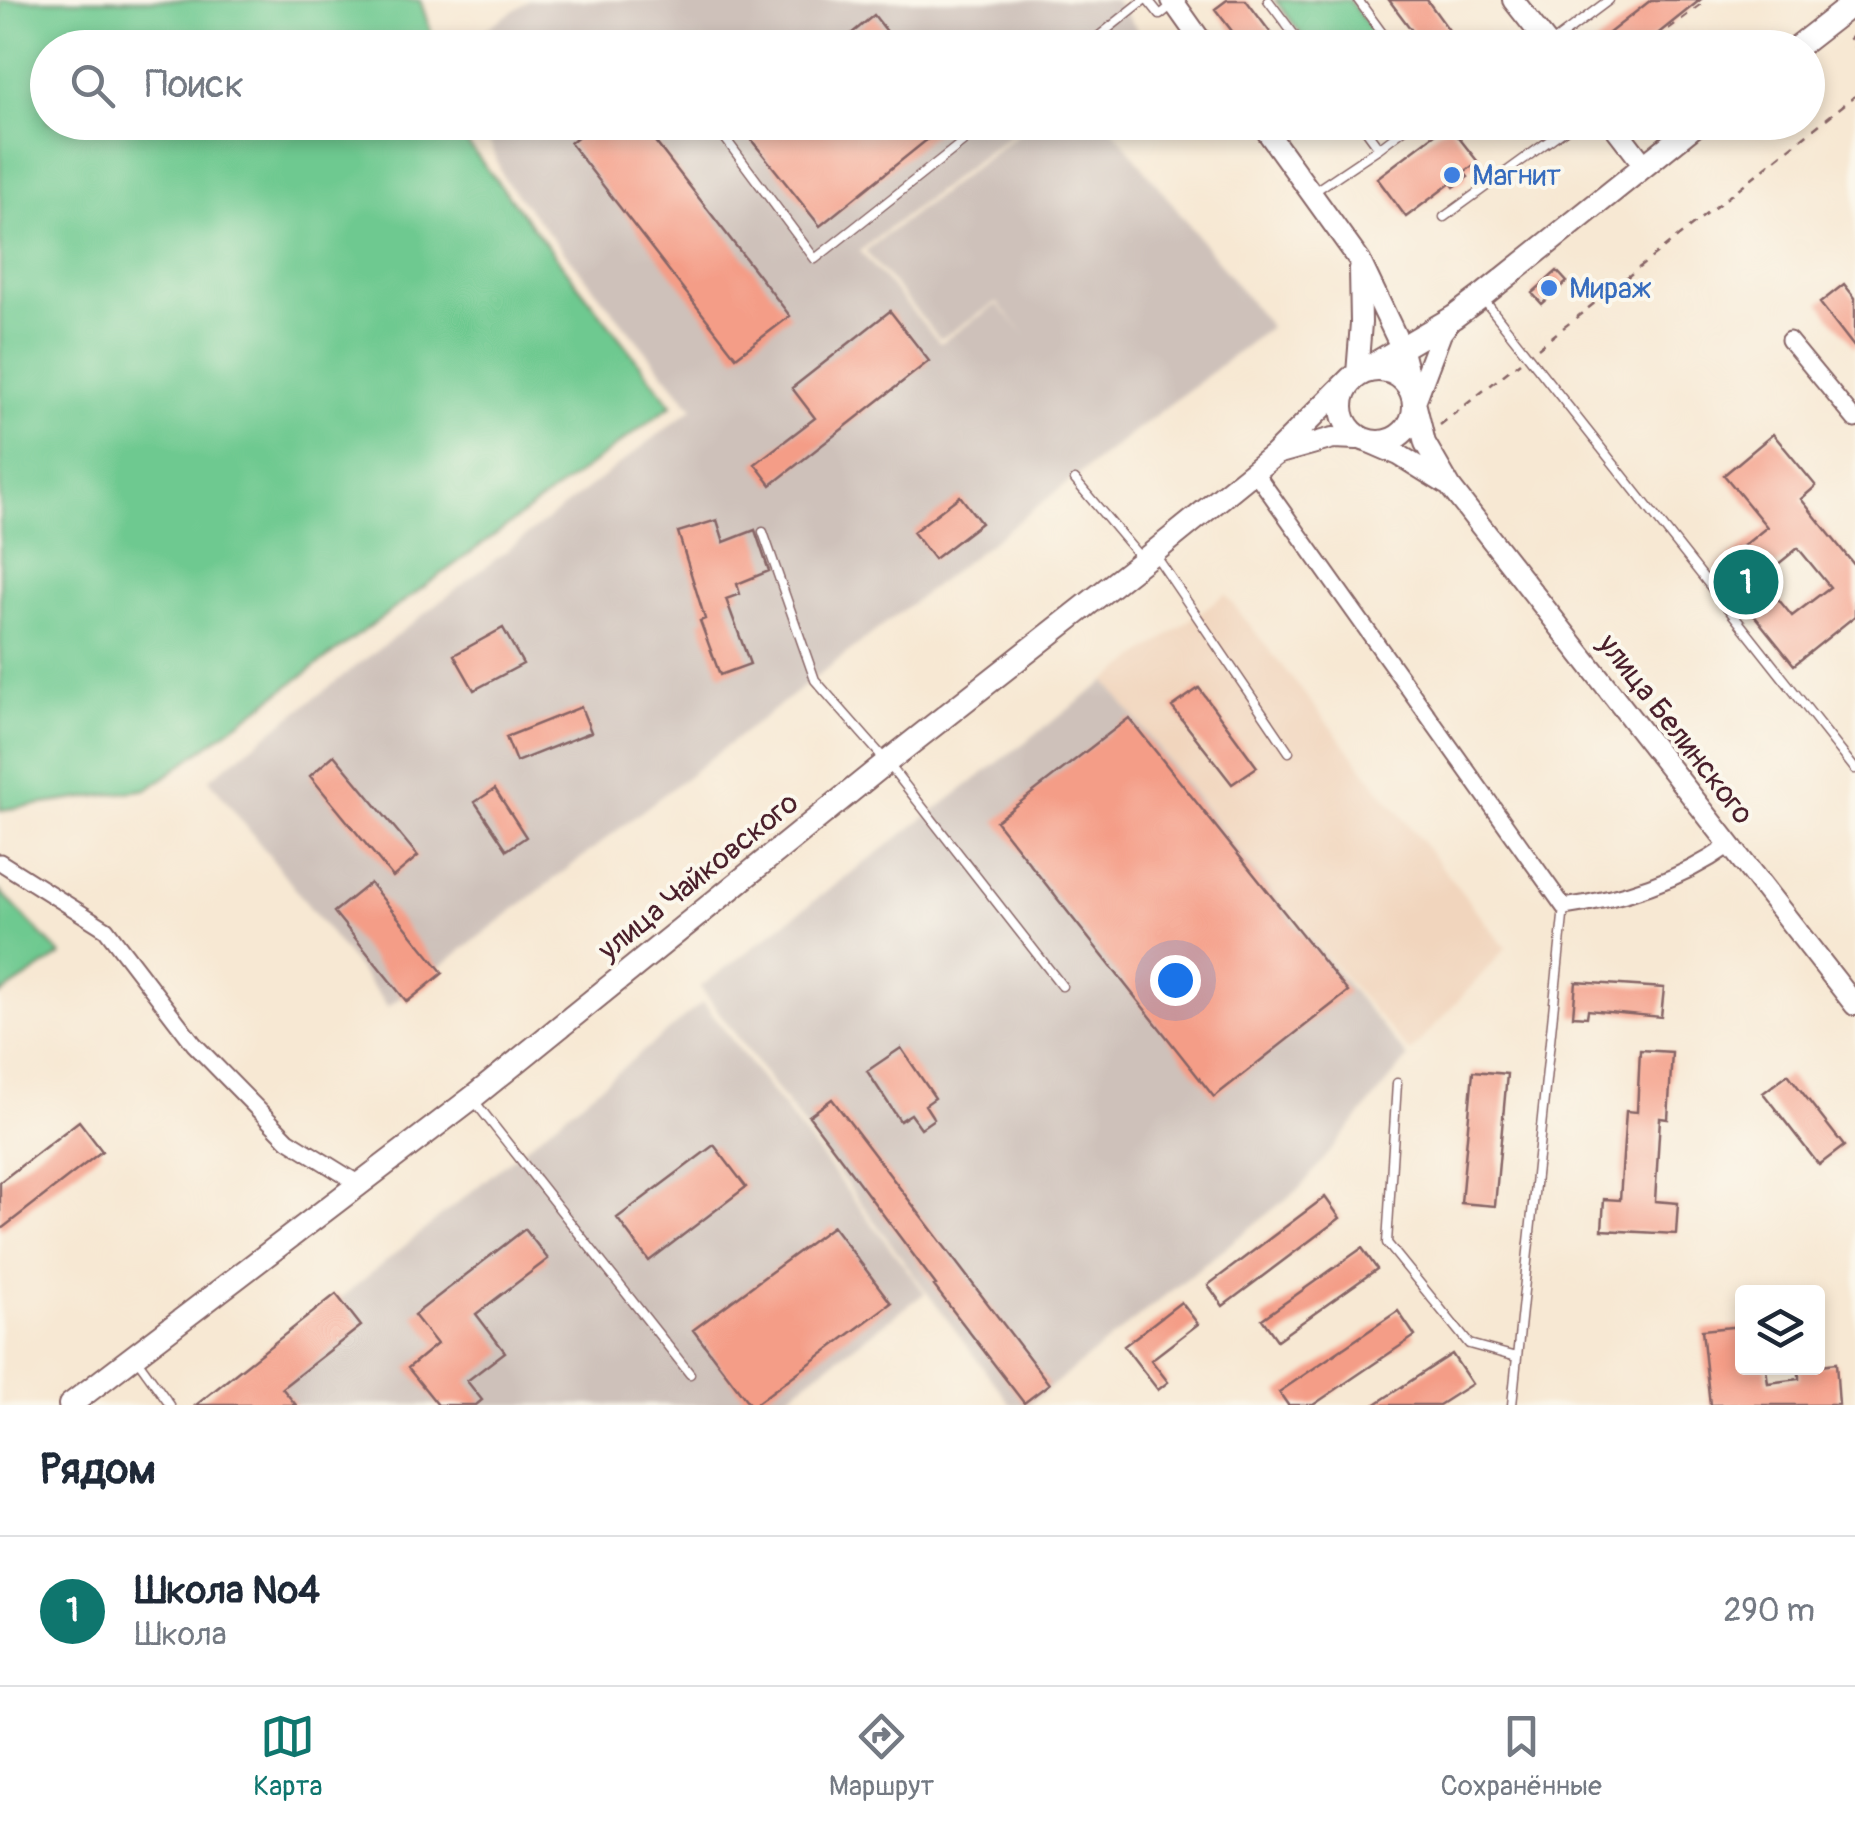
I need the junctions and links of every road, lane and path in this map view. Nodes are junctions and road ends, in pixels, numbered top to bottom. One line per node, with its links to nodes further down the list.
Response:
1 (1146, 0): 7 (lane); 9 (lane)
2 (1268, 0): 11 (lane)
3 (1358, 0): 12 (lane)
4 (1513, 0): 13 (street)
5 (1609, 0): 14 (lane)
6 (1707, 0): 15 (path)
7 (1175, 1): 10 (street)
8 (1855, 2): 16 (main road)
9 (1107, 30)
10 (1194, 30)
11 (1290, 30)
12 (1380, 30)
13 (1537, 30)
14 (1571, 30)
15 (1668, 30)
16 (1819, 30)
17 (1855, 34): 18 (path)
18 (1855, 48)
19 (1855, 96): 20 (path)
20 (1825, 120)
21 (726, 140): 22 (lane)
22 (965, 140)
23 (1273, 140): 32 (street)
24 (1373, 140): 30 (lane)
25 (1390, 140): 30 (lane)
26 (1550, 140): 33 (lane)
27 (1625, 140): 31 (street)
28 (1676, 140): 31 (main road, улица Чайковского)
29 (1799, 140): 39 (path)
30 (1379, 148): 32 (lane)
31 (1644, 165): 35 (main road, улица Чайковского)
32 (1311, 194): 34 (street)
33 (1444, 216)
34 (1360, 260): 38 (street); 40 (street)
35 (1482, 296): 36 (main road, улица Чайковского); 39 (lane)
36 (1454, 316): 38 (main road, улица Чайковского); 41 (street)
37 (1790, 340): 42 (street)
38 (1401, 347): 40 (main road, улица Чайковского); 41 (street)
39 (1528, 355): 43 (path); 53 (lane)
40 (1354, 376): 41 (main road); 44 (main road); 45 (main road, улица Чайковского)
41 (1415, 404): 43 (street); 44 (main road)
42 (1855, 420)
43 (1424, 438): 48 (street)
44 (1363, 440): 45 (street); 48 (street)
45 (1274, 455): 46 (main road, улица Чайковского)
46 (1254, 472): 50 (main road, улица Чайковского); 56 (street)
47 (1075, 480): 50 (lane)
48 (1451, 488): 54 (street, улица Белинского)
49 (764, 532): 52 (lane)
50 (1148, 556): 51 (lane); 52 (main road, улица Чайковского)
51 (1289, 752)
52 (887, 762): 57 (lane); 60 (main road, улица Чайковского)
53 (1855, 769)
54 (1728, 846): 56 (street); 58 (street, улица Белинского)
55 (0, 862): 61 (street)
56 (1564, 907): 63 (lane)
57 (1062, 986)
58 (1855, 1005)
59 (1397, 1083): 63 (lane)
60 (472, 1098): 61 (main road, улица Чайковского); 64 (lane)
61 (359, 1184): 62 (main road, улица Чайковского)
62 (134, 1354): 65 (main road, улица Чайковского); 66 (lane)
63 (1516, 1357): 67 (lane)
64 (690, 1374)
65 (70, 1405)
66 (170, 1405)
67 (1512, 1405)

